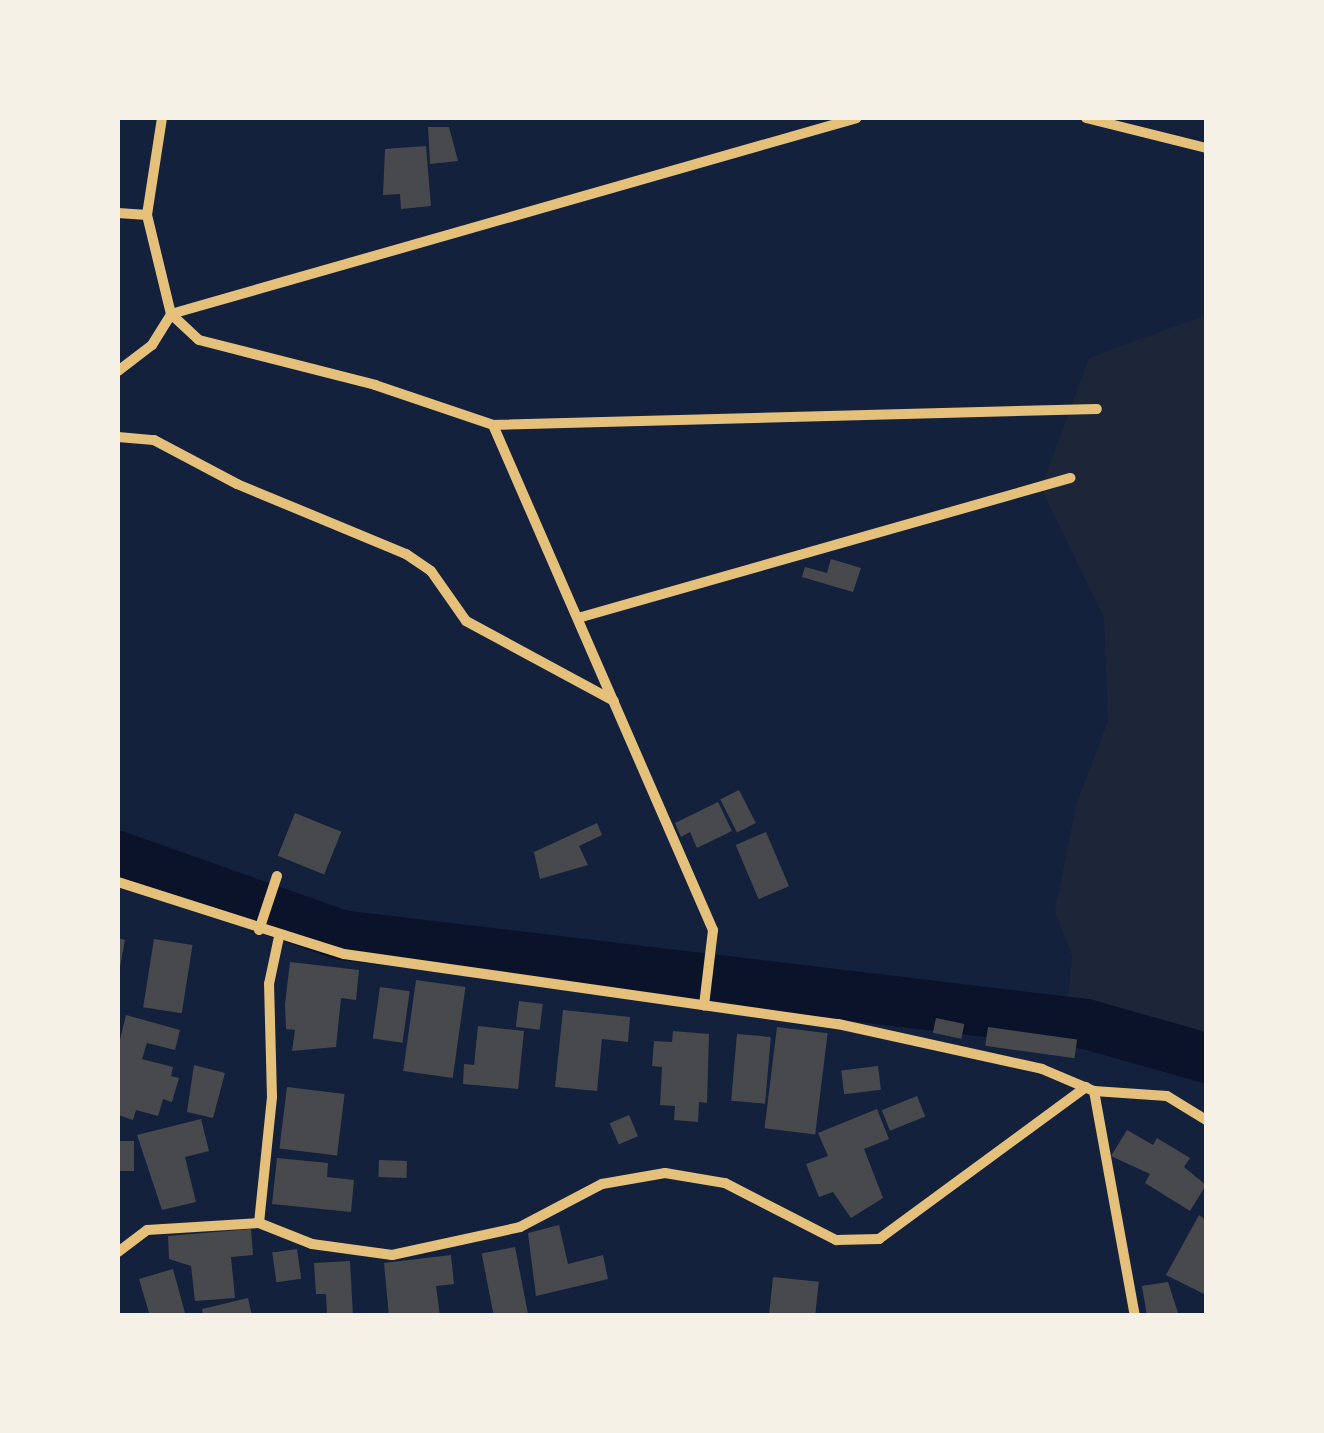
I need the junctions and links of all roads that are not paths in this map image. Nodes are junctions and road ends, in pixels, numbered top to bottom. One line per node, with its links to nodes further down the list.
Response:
1 (162, 118): 6 (street)
2 (857, 118): 7 (street)
3 (1086, 118): 4 (street)
4 (1206, 148)
5 (118, 213): 6 (street)
6 (147, 215): 7 (street)
7 (171, 314): 8 (street); 10 (street)
8 (118, 371)
9 (1098, 408): 10 (street)
10 (493, 426): 13 (street)
11 (118, 437): 14 (street)
12 (1070, 478): 13 (street)
13 (578, 618): 14 (street)
14 (615, 702): 19 (street)
15 (277, 876): 17 (street)
16 (118, 882): 17 (street)
17 (259, 930): 18 (street)
18 (278, 937): 19 (street); 22 (street)
19 (704, 1004): 20 (street)
20 (1090, 1089): 21 (street); 22 (street); 24 (street)
21 (1206, 1120)
22 (259, 1223): 23 (street)
23 (118, 1252)
24 (1135, 1316)

